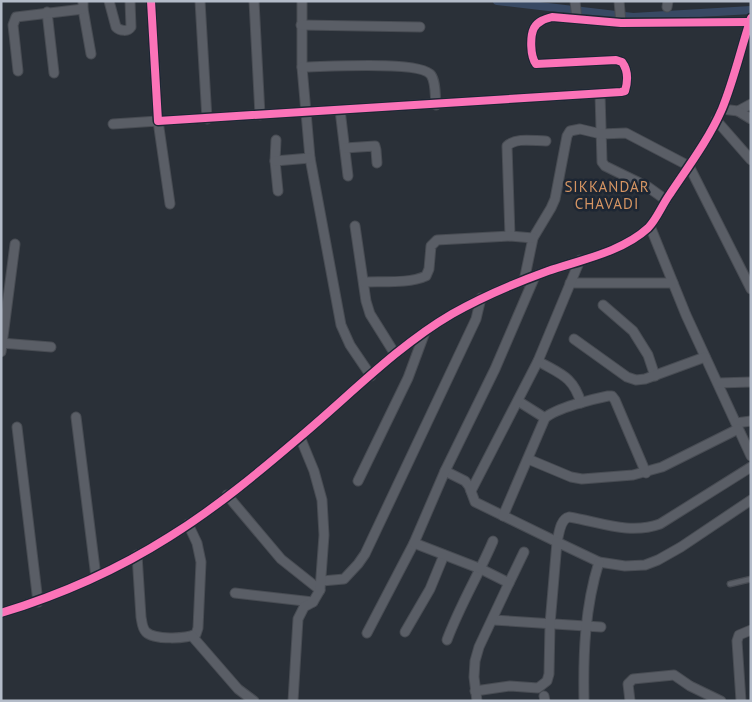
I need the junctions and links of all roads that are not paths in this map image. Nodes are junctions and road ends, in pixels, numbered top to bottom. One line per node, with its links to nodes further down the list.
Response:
1 (109, 1): 2 (street)
2 (130, 1)
3 (151, 1): 31 (street)
4 (200, 1): 28 (street)
5 (254, 1): 27 (street)
6 (302, 1): 14 (street)
7 (575, 1): 11 (street)
8 (619, 1): 13 (street)
9 (83, 5): 10 (street); 16 (street)
10 (47, 12): 18 (street); 19 (street)
11 (577, 18): 13 (street); 20 (street)
12 (750, 21): 13 (street); 23 (street)
13 (621, 23)
14 (301, 25): 15 (street); 17 (street)
15 (420, 27)
16 (91, 54)
17 (302, 67): 22 (street); 26 (street)
18 (18, 71)
19 (54, 73)
20 (600, 94): 22 (street); 33 (street)
21 (751, 104): 25 (street)
22 (436, 105): 24 (street)
23 (722, 109): 25 (street); 30 (street)
24 (340, 110): 26 (street); 36 (street)
25 (738, 111): 29 (street)
26 (307, 112): 27 (street); 37 (street)
27 (260, 115): 28 (street)
28 (207, 119): 31 (street)
29 (751, 119)
30 (716, 120): 38 (street); 41 (street)
31 (158, 121): 32 (street); 45 (street)
32 (113, 124)
33 (602, 134): 41 (street); 44 (street); 49 (street)
34 (276, 140): 39 (street)
35 (546, 141): 48 (street)
36 (345, 148): 40 (street); 42 (street)
37 (310, 158): 39 (street); 67 (street)
38 (751, 160)
39 (275, 161): 43 (street)
40 (377, 163)
41 (690, 166): 44 (street); 57 (street)
42 (348, 176)
43 (278, 191)
44 (666, 200): 47 (street)
45 (170, 204)
46 (355, 226): 54 (street)
47 (650, 226): 51 (street); 55 (street)
48 (510, 236): 49 (street); 54 (street)
49 (533, 238): 53 (street)
50 (15, 244): 62 (street)
51 (580, 260): 52 (street); 56 (street)
52 (535, 276): 53 (street); 82 (street)
53 (524, 281): 58 (street)
54 (364, 282): 64 (street)
55 (673, 282): 56 (street); 65 (street)
56 (570, 283): 66 (street)
57 (751, 289)
58 (481, 298): 60 (street); 102 (street)
59 (604, 305): 68 (street)
60 (426, 332): 64 (street); 84 (street)
61 (574, 339): 68 (street)
62 (2, 346): 63 (street)
63 (51, 347)
64 (396, 354): 67 (street)
65 (705, 357): 68 (street); 70 (street)
66 (538, 361): 71 (street); 72 (street)
67 (371, 376): 78 (street)
68 (656, 376)
69 (751, 382): 70 (street)
70 (718, 383): 76 (street)
71 (518, 401): 74 (street); 85 (street)
72 (581, 403): 74 (street); 83 (street)
73 (76, 417): 98 (street)
74 (545, 418): 80 (street)
75 (751, 422): 76 (street)
76 (737, 426): 79 (street); 83 (street)
77 (17, 427): 104 (street)
78 (300, 437): 86 (street); 102 (street)
79 (751, 456)
80 (528, 458): 83 (street); 88 (street)
81 (751, 467): 91 (street)
82 (445, 471): 85 (street); 92 (street)
83 (646, 473)
84 (358, 481)
85 (470, 491): 88 (street)
86 (227, 495): 89 (street); 102 (street)
87 (751, 500): 96 (street)
88 (503, 516): 91 (street)
89 (188, 524): 94 (street); 114 (street)
90 (493, 541): 97 (street)
91 (557, 542): 96 (street); 108 (street)
92 (414, 543): 95 (street); 113 (street)
93 (524, 552): 100 (street)
94 (138, 555): 98 (street); 114 (street)
95 (444, 555): 97 (street); 112 (street)
96 (599, 562): 109 (street)
97 (481, 569): 100 (street); 115 (street)
98 (96, 578): 104 (street)
99 (751, 578): 101 (lane)
100 (509, 584): 107 (street)
101 (730, 584)
102 (321, 586): 105 (street)
103 (235, 593): 105 (street)
104 (38, 602): 106 (street)
105 (313, 602): 118 (street)
106 (1, 613)
107 (493, 620): 108 (street); 116 (street)
108 (550, 624): 109 (street); 116 (street)
109 (586, 626): 110 (street); 119 (street)
110 (602, 627)
111 (751, 630): 122 (street)
112 (405, 632)
113 (366, 633)
114 (192, 636): 117 (street)
115 (447, 640)
116 (476, 696)
117 (254, 701)
118 (293, 701)
119 (584, 701)
120 (630, 701): 121 (street)
121 (721, 701)
122 (741, 701)

